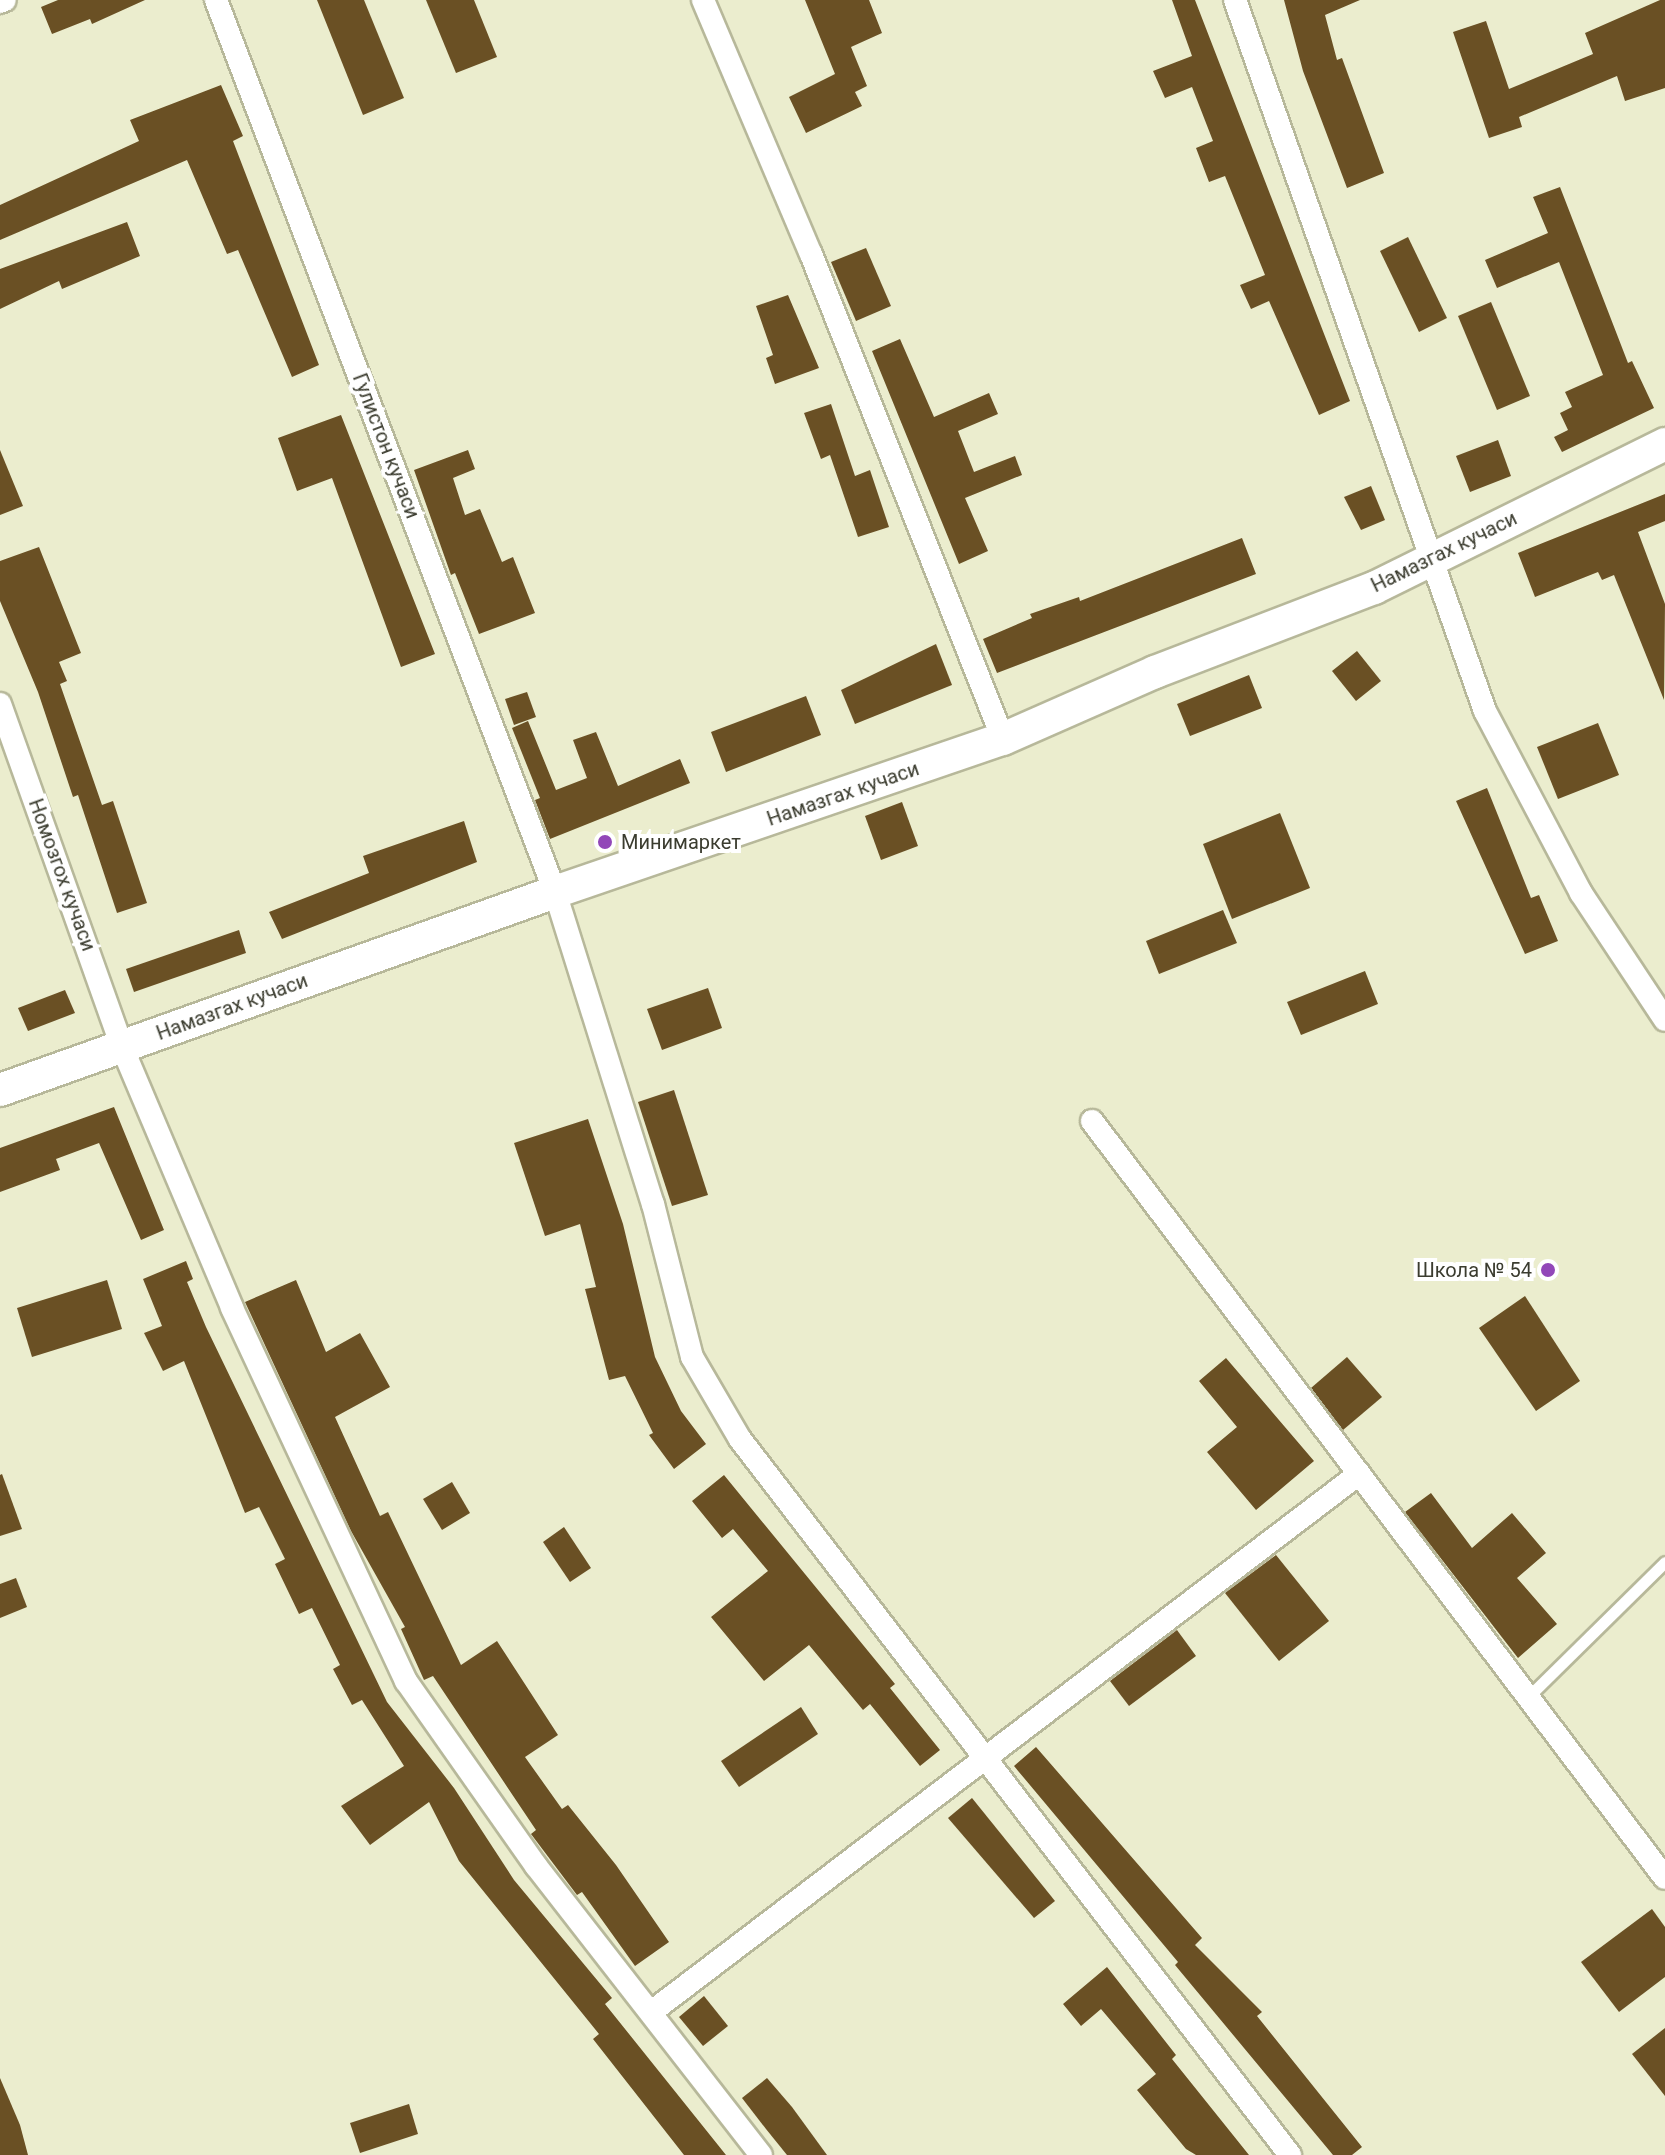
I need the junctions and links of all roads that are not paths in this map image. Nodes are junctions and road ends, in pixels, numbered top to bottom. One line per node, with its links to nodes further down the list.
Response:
1 (216, 0): 8 (street, Гулистон кучаси)
2 (703, 0): 7 (street)
3 (1235, 0): 5 (street)
4 (1665, 444): 5 (street, Намазгах кучаси)
5 (1429, 560): 7 (street, Намазгах кучаси); 9 (street)
6 (0, 704): 10 (street, Номозгох кучаси)
7 (1003, 739): 8 (street, Намазгах кучаси)
8 (555, 892): 10 (street, Намазгах кучаси); 16 (street, Гулистон кучаси)
9 (1665, 1020)
10 (122, 1047): 11 (street, Намазгах кучаси); 18 (street, Номозгох кучаси)
11 (0, 1090)
12 (1092, 1121): 13 (street)
13 (1359, 1474): 15 (street); 16 (street)
14 (1665, 1562): 15 (lane)
15 (1528, 1697): 17 (street)
16 (983, 1755): 18 (street); 20 (street, Гулистон кучаси)
17 (1665, 1878)
18 (654, 2010): 19 (street, Номозгох кучаси)
19 (761, 2155)
20 (1290, 2155)

